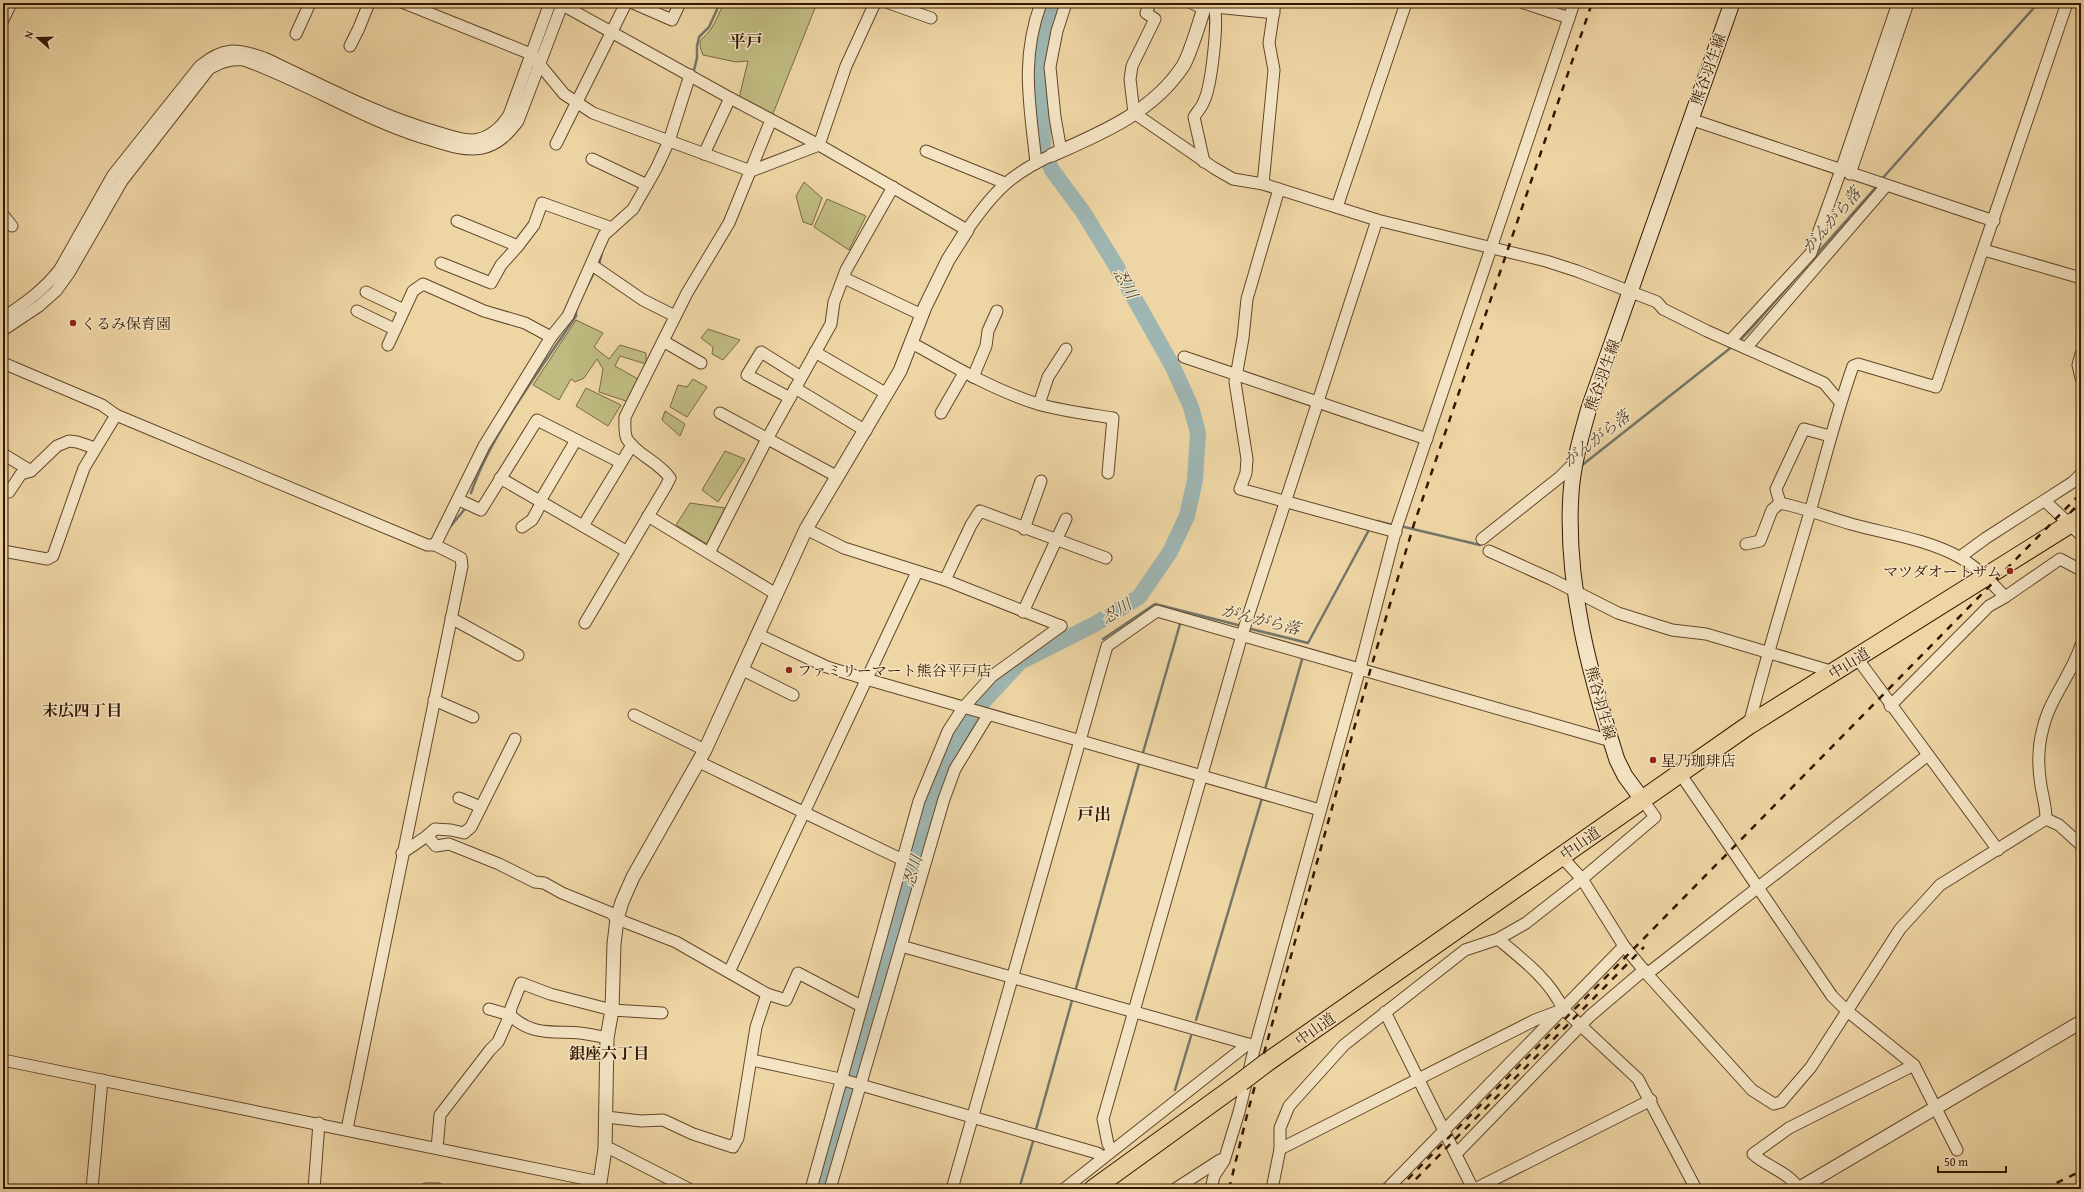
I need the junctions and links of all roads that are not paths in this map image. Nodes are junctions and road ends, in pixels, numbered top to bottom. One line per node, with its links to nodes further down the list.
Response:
1 (11, 3): 27 (street)
2 (310, 3): 29 (street)
3 (369, 3): 30 (street)
4 (404, 3): 23 (street)
5 (550, 3): 31 (street)
6 (626, 3): 28 (street)
7 (633, 3): 21 (street)
8 (875, 3): 41 (street)
9 (889, 3): 25 (street)
10 (1041, 3): 45 (street)
11 (1066, 3): 45 (street)
12 (1150, 3): 36 (street)
13 (1406, 3): 55 (street)
14 (1524, 3): 26 (street)
15 (1574, 3): 26 (street)
16 (1732, 3): 37 (main road, 熊谷羽生線)
17 (1898, 3): 48 (street)
18 (1908, 3): 48 (street)
19 (2068, 3): 59 (street)
20 (560, 4): 28 (street); 32 (street)
21 (679, 5)
22 (1206, 5): 24 (street); 36 (street); 46 (street)
23 (420, 6): 31 (street)
24 (1274, 8): 50 (street)
25 (932, 18)
26 (1569, 18): 64 (street)
27 (3, 20)
28 (612, 32): 33 (street); 35 (street)
29 (296, 34)
30 (350, 46)
31 (531, 54): 32 (street); 78 (street)
32 (540, 65): 35 (street); 80 (street)
33 (690, 75): 34 (street); 39 (street)
34 (730, 98): 38 (street); 43 (street)
35 (578, 103): 39 (street); 40 (street)
36 (1134, 113): 45 (street); 46 (street)
37 (1690, 119): 48 (street); 72 (main road, 熊谷羽生線)
38 (771, 120): 41 (street); 47 (street)
39 (669, 141): 43 (street); 51 (street)
40 (556, 144)
41 (819, 145): 47 (street); 53 (street)
42 (926, 151): 49 (street)
43 (704, 154): 47 (street)
44 (592, 158): 51 (street)
45 (1047, 158): 49 (street)
46 (1204, 162): 50 (street)
47 (751, 171): 77 (street)
48 (1846, 172): 52 (street); 66 (street)
49 (1005, 183): 62 (street)
50 (1263, 184): 54 (street)
51 (647, 185): 61 (street)
52 (1886, 185): 59 (street); 66 (street)
53 (893, 187): 62 (street); 69 (street)
54 (1279, 189): 55 (street); 93 (street)
55 (1337, 207): 57 (street)
56 (3, 215): 60 (street)
57 (1377, 220): 64 (street); 99 (street)
58 (457, 221): 63 (street)
59 (1994, 221): 65 (street)
60 (12, 226)
61 (612, 228): 63 (street); 68 (street)
62 (967, 230): 76 (street)
63 (518, 246): 67 (street)
64 (1491, 250): 72 (street); 107 (street)
65 (1984, 250): 70 (street); 98 (street)
66 (1816, 257): 85 (street); 85 (street)
67 (441, 263)
68 (592, 265): 77 (street); 81 (street)
69 (844, 278): 76 (street); 87 (street)
70 (2081, 278)
71 (366, 292): 73 (street)
72 (1631, 293): 85 (street); 113 (main road, 熊谷羽生線)
73 (404, 310): 79 (street); 81 (street)
74 (357, 311): 79 (street)
75 (997, 311): 92 (street)
76 (922, 314): 83 (street)
77 (676, 316): 82 (street)
78 (3, 318)
79 (394, 329): 84 (street)
80 (3, 330)
81 (551, 337): 121 (street)
82 (663, 341): 90 (street); 109 (street)
83 (912, 343): 92 (street); 97 (street)
84 (388, 345)
85 (1738, 345): 98 (street)
86 (1066, 349): 100 (street)
87 (815, 352): 94 (street); 97 (street)
88 (2081, 354): 95 (street)
89 (1184, 357): 93 (street)
90 (701, 363)
91 (3, 364): 103 (street)
92 (969, 375): 100 (street); 102 (street)
93 (1236, 375): 99 (street); 122 (street)
94 (801, 377): 96 (street); 96 (street)
95 (2081, 378)
96 (792, 393): 104 (street); 106 (street)
97 (887, 394): 104 (street)
98 (1840, 402): 105 (street)
99 (1319, 403): 107 (street); 122 (street)
100 (1039, 404): 115 (street)
101 (720, 413): 106 (street)
102 (941, 413)
103 (116, 415): 110 (street); 137 (street)
104 (866, 431): 117 (street)
105 (1830, 436): 125 (street); 126 (street)
106 (767, 439): 117 (street); 142 (street)
107 (1427, 439): 133 (street)
108 (576, 440): 112 (street); 118 (street); 124 (street)
109 (632, 445): 112 (street); 127 (street)
110 (95, 448): 114 (street); 139 (street)
111 (3, 454): 114 (street)
112 (620, 462): 130 (street)
113 (1575, 462): 135 (street); 149 (main road, 熊谷羽生線)
114 (31, 471): 120 (street)
115 (1108, 473)
116 (2081, 474): 123 (street)
117 (838, 477): 134 (street)
118 (500, 478): 121 (street); 124 (street)
119 (1041, 481): 132 (street)
120 (3, 489)
121 (459, 500): 137 (street)
122 (1286, 501): 133 (street); 155 (street)
123 (2045, 501): 129 (street); 143 (street)
124 (541, 502): 130 (street); 131 (street)
125 (1780, 503): 126 (street); 138 (street)
126 (1810, 511): 143 (street); 158 (street)
127 (648, 516): 140 (street); 142 (street)
128 (1066, 519): 136 (street)
129 (2077, 525): 147 (highway, 中山道)
130 (583, 526): 140 (street)
131 (522, 527)
132 (1024, 528): 136 (street); 148 (street)
133 (1397, 528): 161 (street)
134 (806, 529): 146 (street); 150 (street)
135 (1482, 539)
136 (1056, 540): 144 (street); 152 (street)
137 (435, 544): 153 (street)
138 (1746, 544)
139 (3, 551)
140 (626, 551): 154 (street)
141 (1489, 551): 149 (street)
142 (709, 552): 150 (street)
143 (1960, 557): 147 (street)
144 (1106, 558)
145 (2081, 570): 151 (street)
146 (917, 572): 148 (street); 164 (street)
147 (1985, 576): 151 (street); 160 (highway, 中山道)
148 (945, 580): 152 (street)
149 (1575, 591): 158 (street); 175 (main road, 熊谷羽生線)
150 (776, 594): 156 (street)
151 (2005, 597): 167 (street)
152 (1023, 612): 168 (street)
153 (451, 618): 159 (street); 166 (street)
154 (585, 623)
155 (1242, 634): 161 (street); 174 (street); 180 (street)
156 (758, 635): 162 (street); 164 (street)
157 (2081, 645): 186 (street)
158 (1767, 651): 163 (street); 172 (street)
159 (518, 655)
160 (1857, 658): 163 (highway, 中山道); 167 (street)
161 (1360, 668): 175 (street); 184 (street)
162 (743, 670): 165 (street); 176 (street)
163 (1834, 672): 172 (highway, 中山道)
164 (866, 680): 168 (street); 185 (street)
165 (793, 695)
166 (434, 700): 171 (street); 190 (street)
167 (1890, 706): 177 (street)
168 (965, 708): 170 (street); 192 (street)
169 (634, 715): 176 (street)
170 (986, 715): 174 (street); 197 (street)
171 (473, 717)
172 (1749, 725): 179 (highway, 中山道)
173 (515, 739): 183 (street)
174 (1081, 741): 180 (street); 201 (street)
175 (1611, 741): 182 (main road, 熊谷羽生線)
176 (705, 750): 178 (street)
177 (1928, 755): 189 (street); 194 (street)
178 (699, 762): 185 (street); 195 (street)
179 (1680, 772): 182 (highway, 中山道); 194 (street)
180 (1201, 776): 184 (street); 208 (street)
181 (459, 798): 183 (street)
182 (1642, 799): 191 (highway, 中山道); 193 (street)
183 (481, 807): 187 (street)
184 (1320, 810): 215 (street)
185 (804, 814): 192 (street); 199 (street)
186 (2046, 819): 188 (street); 189 (street)
187 (427, 836): 190 (street); 195 (street)
188 (2081, 845)
189 (1998, 850): 207 (street)
190 (402, 853): 228 (street)
191 (1561, 856): 193 (street); 248 (highway, 中山道, bridge)
192 (903, 860): 203 (street)
193 (1582, 879): 196 (street); 198 (street)
194 (1758, 887): 200 (street); 207 (street)
195 (617, 919): 199 (street); 206 (street)
196 (1498, 939): 205 (street); 209 (street)
197 (902, 946): 201 (street); 222 (street)
198 (1624, 946): 200 (street); 205 (street)
199 (729, 972): 202 (street)
200 (1645, 972): 207 (street); 213 (street)
201 (1013, 977): 208 (street); 225 (street)
202 (767, 994): 203 (street); 217 (street)
203 (861, 1006): 220 (street)
204 (489, 1008): 211 (street)
205 (1563, 1009): 213 (street); 221 (street); 229 (street)
206 (612, 1010): 210 (street); 211 (street); 214 (street)
207 (1846, 1010): 218 (street)
208 (1134, 1011): 215 (street); 232 (street)
209 (1385, 1012): 221 (street); 233 (street)
210 (662, 1013)
211 (510, 1015): 214 (street); 230 (street)
212 (2081, 1022): 224 (street)
213 (1580, 1026): 223 (street); 235 (street)
214 (607, 1038): 226 (street)
215 (1252, 1045): 232 (street); 237 (street)
216 (3, 1060): 219 (street)
217 (752, 1060): 220 (street); 226 (street)
218 (1914, 1065): 224 (street); 255 (street)
219 (102, 1080): 227 (street); 239 (street)
220 (842, 1080): 222 (street); 244 (street)
221 (1418, 1080): 229 (street); 233 (street)
222 (861, 1085): 225 (street); 245 (street)
223 (1651, 1100): 253 (street); 254 (street)
224 (1936, 1107): 234 (street); 255 (street)
225 (973, 1117): 236 (street); 246 (street)
226 (606, 1118): 231 (street)
227 (319, 1123): 228 (street); 240 (street)
228 (347, 1129): 230 (street)
229 (1444, 1129): 235 (street); 252 (street)
230 (437, 1148): 238 (street)
231 (605, 1149): 238 (street); 243 (street)
232 (1112, 1150): 236 (street)
233 (1280, 1150): 251 (street)
234 (1957, 1150)
235 (1456, 1154): 253 (street)
236 (1103, 1157): 247 (street)
237 (1224, 1161): 249 (street); 250 (street)
238 (600, 1185)
239 (92, 1189)
240 (314, 1189)
241 (426, 1189): 242 (street)
242 (438, 1189)
243 (689, 1189)
244 (810, 1189)
245 (830, 1189)
246 (952, 1189)
247 (1064, 1189)
248 (1093, 1189)
249 (1175, 1189)
250 (1211, 1189)
251 (1272, 1189)
252 (1387, 1189)
253 (1474, 1189)
254 (1696, 1189)
255 (1798, 1189)

